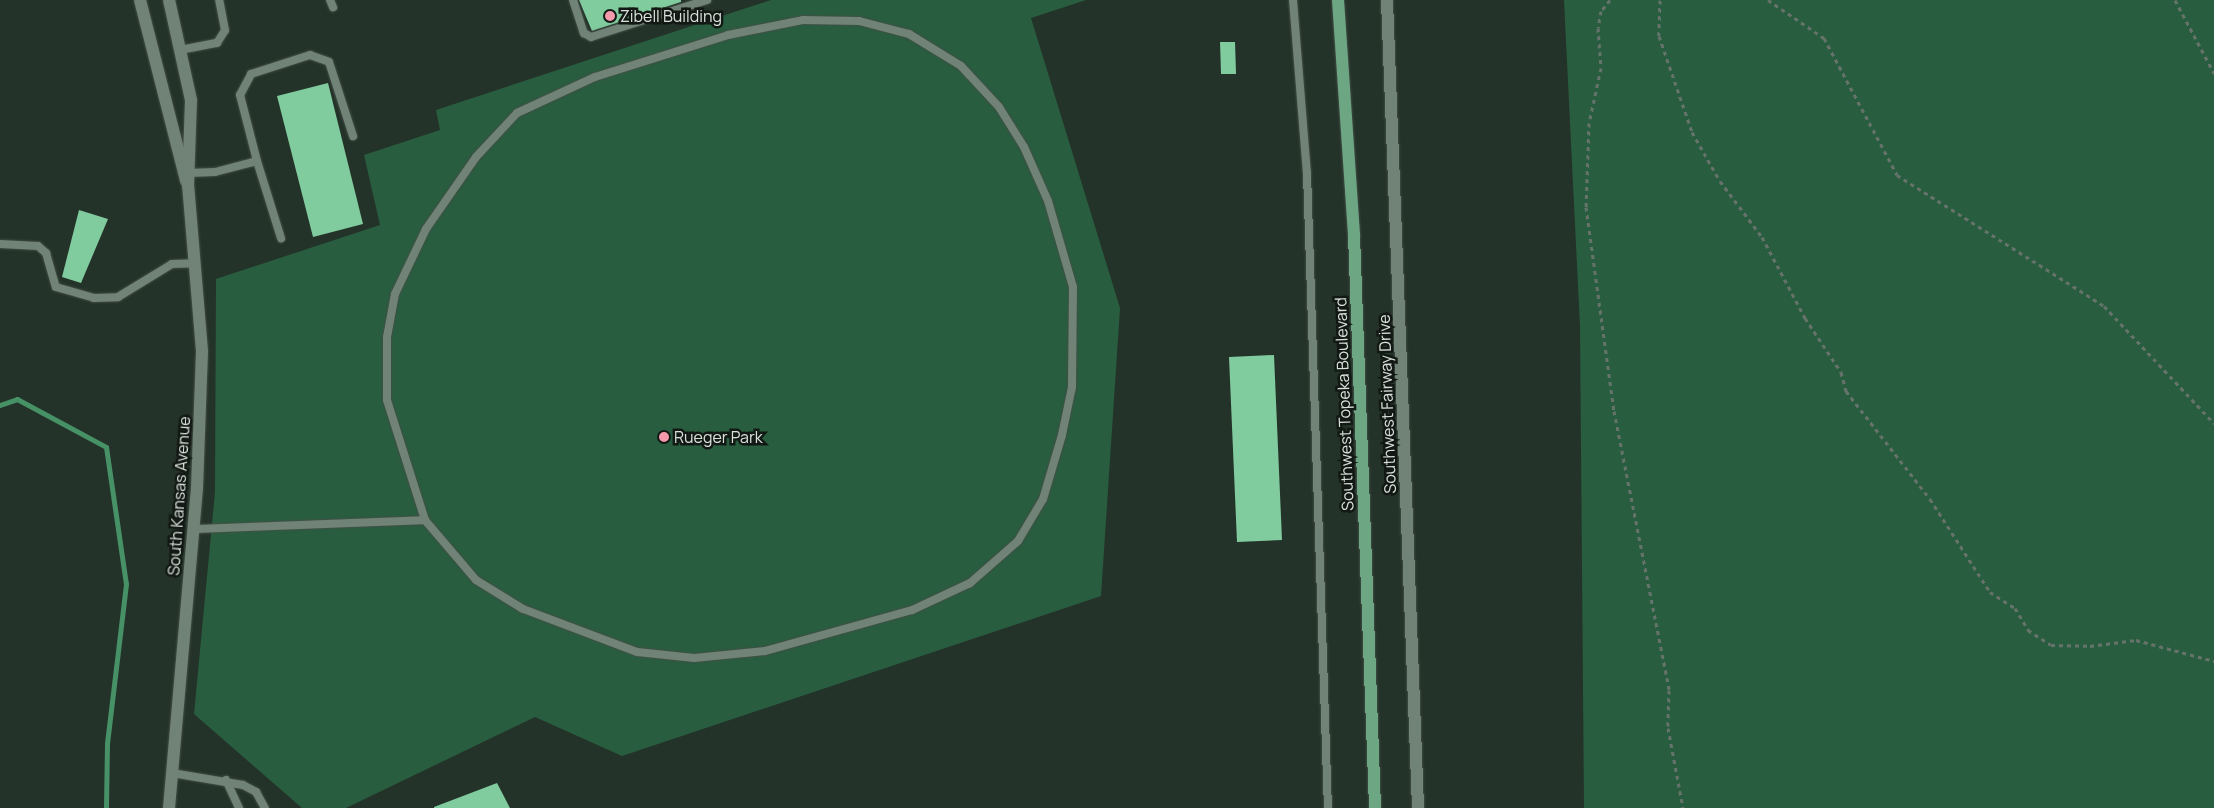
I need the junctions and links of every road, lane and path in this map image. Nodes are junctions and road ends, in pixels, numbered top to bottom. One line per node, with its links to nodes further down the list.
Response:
1 (140, 0): 17 (main road, South Kansas Avenue)
2 (169, 0): 13 (main road, South Kansas Avenue)
3 (219, 0): 13 (lane)
4 (573, 0): 5 (lane)
5 (707, 0)
6 (1293, 0): 30 (lane)
7 (1338, 0): 31 (main road, Southwest Topeka Boulevard)
8 (1387, 0): 32 (main road, Southwest Fairway Drive)
9 (1610, 0): 33 (path)
10 (1660, 0): 24 (path)
11 (1768, 0): 21 (path)
12 (2175, 0): 14 (path)
13 (180, 50): 17 (main road, South Kansas Avenue)
14 (2214, 73)
15 (353, 136): 16 (lane)
16 (257, 161): 17 (lane); 18 (lane)
17 (188, 179): 20 (main road, South Kansas Avenue)
18 (281, 238)
19 (0, 244): 20 (lane)
20 (196, 262): 23 (main road, South Kansas Avenue)
21 (2214, 423)
22 (425, 520): 22 (lane); 23 (lane)
23 (194, 529): 25 (main road, South Kansas Avenue)
24 (2214, 661)
25 (172, 773): 26 (lane); 27 (main road, South Kansas Avenue)
26 (226, 780): 28 (lane); 29 (lane)
27 (169, 808)
28 (240, 808)
29 (265, 808)
30 (1328, 808)
31 (1375, 808)
32 (1418, 808)
33 (1683, 808)

